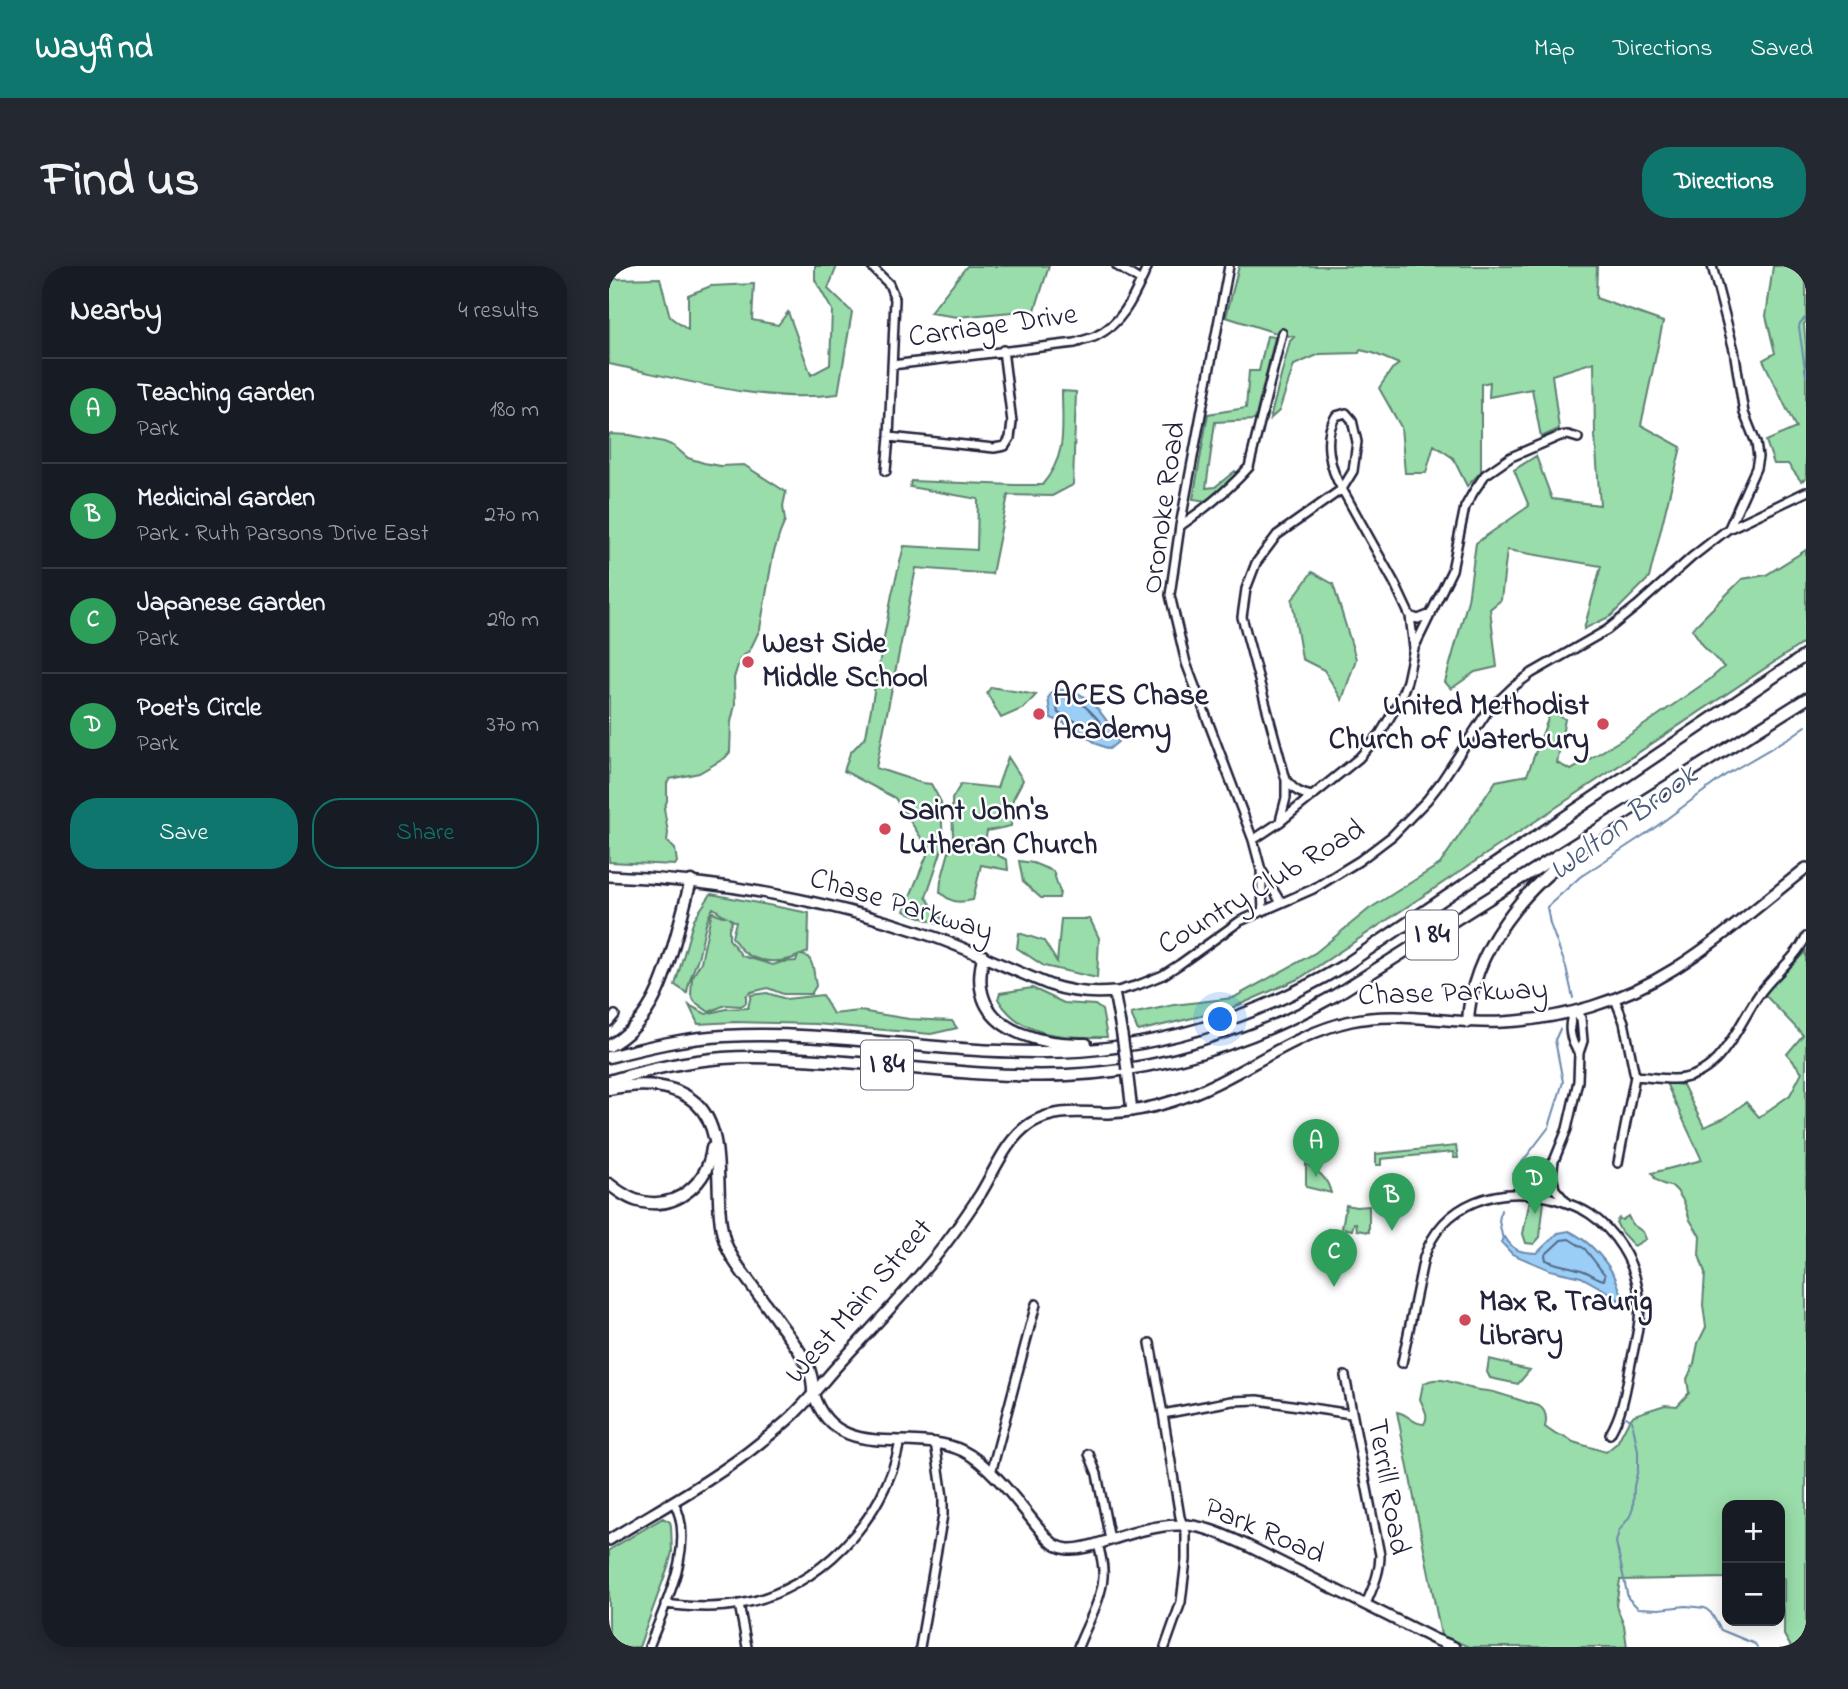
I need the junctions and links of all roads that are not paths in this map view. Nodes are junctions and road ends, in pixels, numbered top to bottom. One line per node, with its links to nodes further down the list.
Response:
1 (871, 266): 9 (street)
2 (1117, 266): 6 (street)
3 (1148, 266): 6 (street, Carriage Drive)
4 (1229, 266): 17 (street, Oronoke Road)
5 (1712, 266): 15 (street)
6 (1141, 281): 8 (street, Carriage Drive)
7 (1282, 333): 17 (street)
8 (1003, 350): 9 (street, Carriage Drive); 10 (street)
9 (892, 365): 10 (street)
10 (889, 437): 12 (street)
11 (1578, 438): 19 (street)
12 (886, 471)
13 (1342, 489): 13 (street); 20 (street); 25 (street)
14 (1806, 492): 16 (street, Country Club Road)
15 (1738, 507): 16 (street); 18 (street)
16 (1749, 519): 18 (street, Country Club Road)
17 (1180, 526): 28 (street, Oronoke Road)
18 (1728, 529): 33 (street, Country Club Road)
19 (1430, 614): 20 (street); 21 (street)
20 (1410, 616): 21 (street)
21 (1414, 648): 26 (street)
22 (1806, 655): 43 (highway, I 84)
23 (1806, 699): 24 (highway, I 84)
24 (1682, 777): 42 (highway); 48 (highway, I 84)
25 (1286, 780): 26 (street); 27 (street)
26 (1313, 796): 27 (street)
27 (1280, 822): 28 (street)
28 (1253, 840): 30 (street, Oronoke Road)
29 (1806, 868): 38 (main road, Chase Parkway)
30 (1261, 870): 33 (street, Oronoke Road); 34 (street, Oronoke Road)
31 (609, 876): 32 (main road, Chase Parkway)
32 (691, 881): 36 (main road, Chase Parkway); 44 (highway)
33 (1281, 903): 34 (street, Country Club Road)
34 (1263, 910): 37 (street, Country Club Road)
35 (1806, 937): 47 (street)
36 (983, 956): 37 (main road, Chase Parkway); 43 (highway)
37 (1114, 992): 50 (main road, bridge)
38 (1615, 999): 39 (main road, Chase Parkway); 47 (street)
39 (1574, 1012): 42 (main road, Chase Parkway); 45 (street); 45 (street)
40 (615, 1015): 41 (street)
41 (609, 1022)
42 (1468, 1022): 50 (main road, Chase Parkway)
43 (1164, 1038): 46 (highway, I 84)
44 (609, 1046)
45 (1579, 1053): 52 (street)
46 (609, 1058)
47 (1635, 1076): 53 (street)
48 (609, 1081)
49 (609, 1089): 51 (highway)
50 (1132, 1111): 61 (main road, West Main Street)
51 (705, 1113): 54 (highway); 61 (highway)
52 (1554, 1161): 55 (street); 56 (street)
53 (1618, 1163)
54 (609, 1184)
55 (1517, 1192): 56 (street); 59 (street)
56 (1566, 1202): 64 (street)
57 (1036, 1304): 68 (street)
58 (1150, 1343): 62 (street)
59 (1402, 1363)
60 (1345, 1376): 63 (street, Terrill Road)
61 (813, 1393): 65 (main road, Park Road); 69 (main road, West Main Street)
62 (1163, 1414): 63 (street); 70 (street)
63 (1351, 1414): 76 (street, Terrill Road)
64 (1610, 1434)
65 (900, 1441): 66 (main road, Park Road); 75 (street)
66 (935, 1443): 68 (main road, Park Road); 79 (street)
67 (1089, 1454): 72 (street)
68 (991, 1473): 73 (main road, Park Road)
69 (673, 1501): 71 (main road, West Main Street); 74 (street)
70 (1182, 1524): 72 (main road, Park Road); 76 (main road, Park Road); 81 (street)
71 (609, 1540)
72 (1110, 1540): 73 (main road, Park Road)
73 (1098, 1544): 80 (street)
74 (664, 1604): 75 (street); 77 (street)
75 (739, 1604): 78 (street)
76 (1366, 1604): 82 (main road, Park Road)
77 (649, 1647)
78 (747, 1647)
79 (920, 1647)
80 (1078, 1647)
81 (1165, 1647)
82 (1454, 1647)

